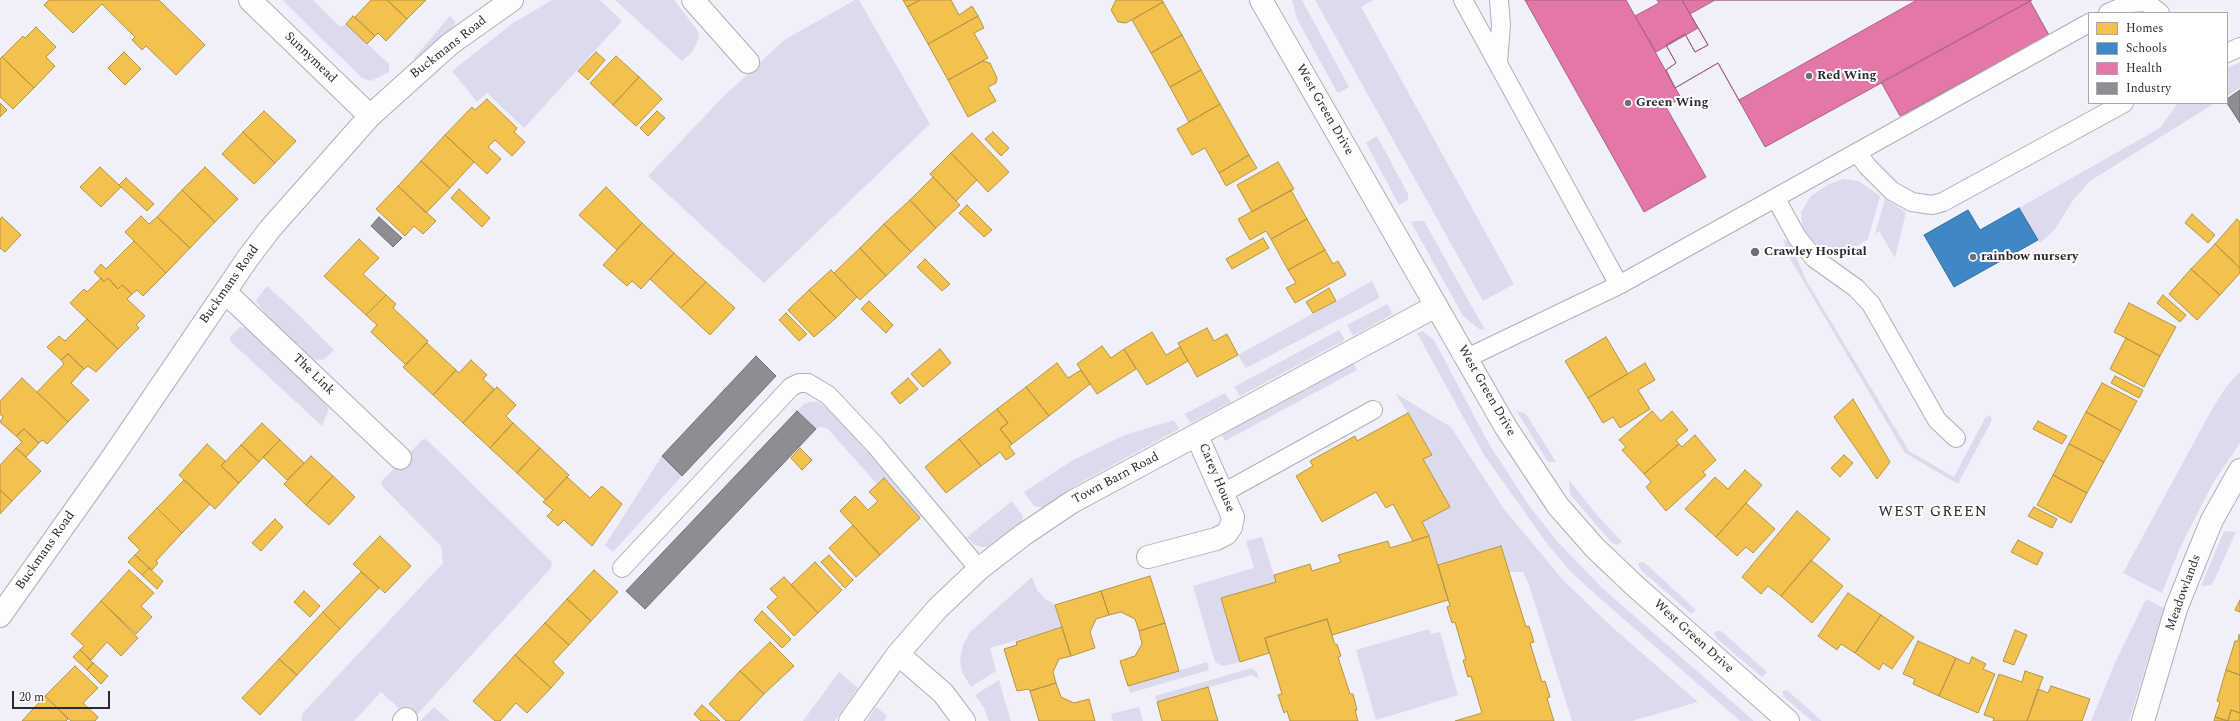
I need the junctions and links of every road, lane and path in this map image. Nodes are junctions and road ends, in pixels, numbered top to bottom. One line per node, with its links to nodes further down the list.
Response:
1 (250, 0): 15 (street, Sunnymead)
2 (512, 0): 15 (street, Buckmans Road)
3 (693, 0): 12 (street)
4 (1261, 0): 20 (street, West Green Drive)
5 (1463, 0): 13 (lane)
6 (1499, 0): 13 (lane)
7 (2160, 8): 8 (lane)
8 (2110, 12)
9 (2088, 24): 16 (lane)
10 (2240, 47): 11 (lane)
11 (2228, 53)
12 (748, 62)
13 (1498, 62): 18 (lane)
14 (2122, 104): 16 (lane)
15 (370, 116): 19 (street, Buckmans Road)
16 (1858, 154): 17 (lane)
17 (1776, 199): 18 (lane); 24 (lane)
18 (1619, 285): 21 (lane)
19 (225, 292): 25 (street, The Link); 31 (street, Buckmans Road)
20 (1436, 306): 21 (street, West Green Drive); 23 (street, Town Barn Road)
21 (1467, 358): 35 (street, West Green Drive)
22 (1373, 410): 27 (lane)
23 (1198, 436): 27 (street, Carey House); 30 (street, Town Barn Road)
24 (1956, 438)
25 (400, 458)
26 (2240, 470): 36 (street, Meadowlands)
27 (1223, 493): 28 (street, Carey House)
28 (1148, 557)
29 (622, 568): 30 (lane)
30 (979, 569): 32 (street, Town Barn Road)
31 (0, 616)
32 (898, 654): 33 (street, Town Barn Road); 34 (street)
33 (850, 721)
34 (964, 721)
35 (1788, 721)
36 (2143, 721)

